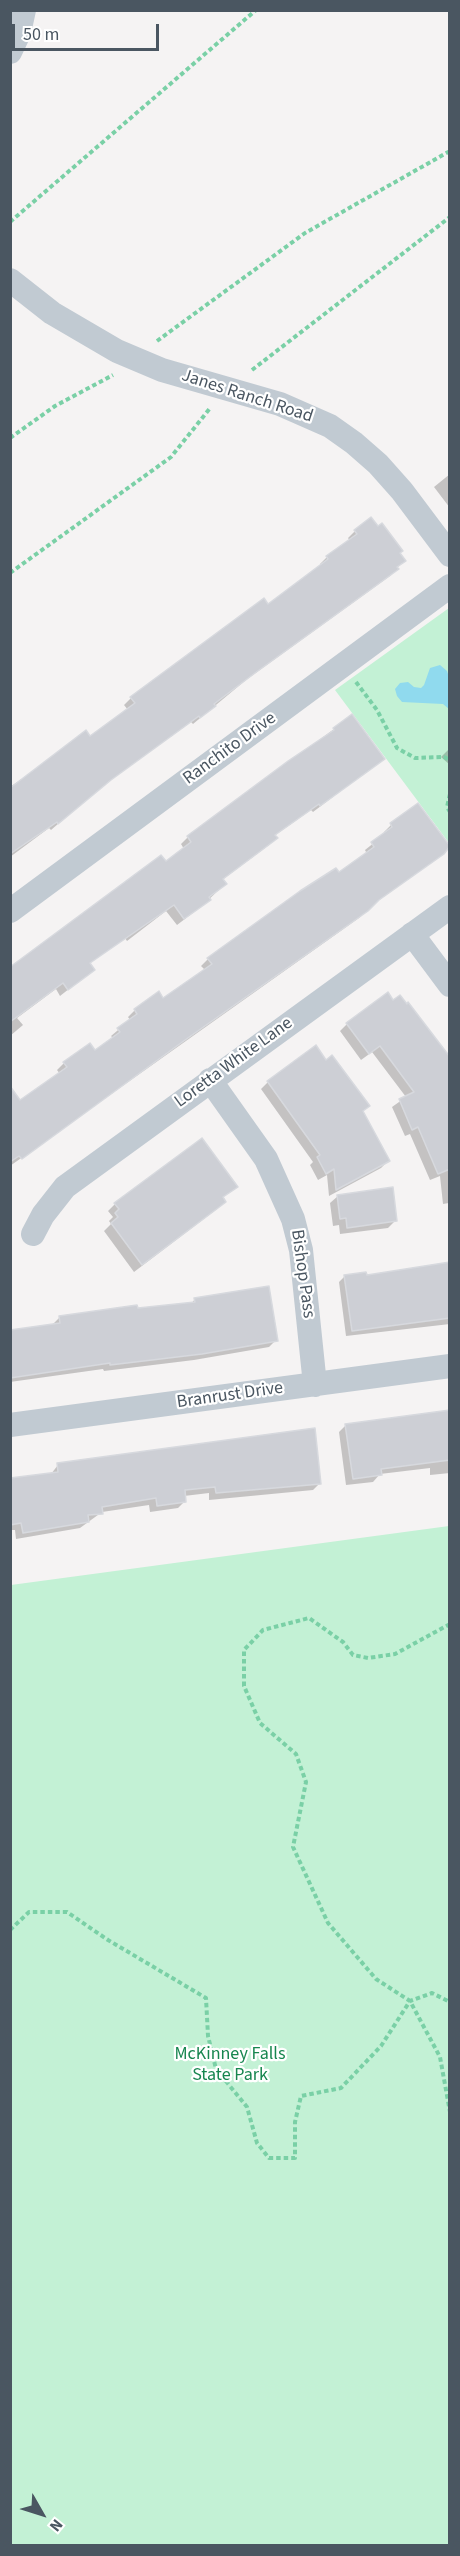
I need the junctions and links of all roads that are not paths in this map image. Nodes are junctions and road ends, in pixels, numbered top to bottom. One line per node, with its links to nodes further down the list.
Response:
1 (24, 10): 2 (street)
2 (10, 52)
3 (10, 280): 4 (street, Janes Ranch Road)
4 (450, 555)
5 (450, 586): 7 (street, Ranchito Drive)
6 (450, 907): 8 (street, Loretta White Lane)
7 (10, 911)
8 (412, 934): 9 (street); 10 (street, Loretta White Lane)
9 (450, 984)
10 (210, 1080): 11 (street, Loretta White Lane); 13 (street, Bishop Pass)
11 (33, 1234)
12 (450, 1366): 13 (street, Branrust Drive)
13 (315, 1385): 14 (street, Branrust Drive)
14 (10, 1425)

